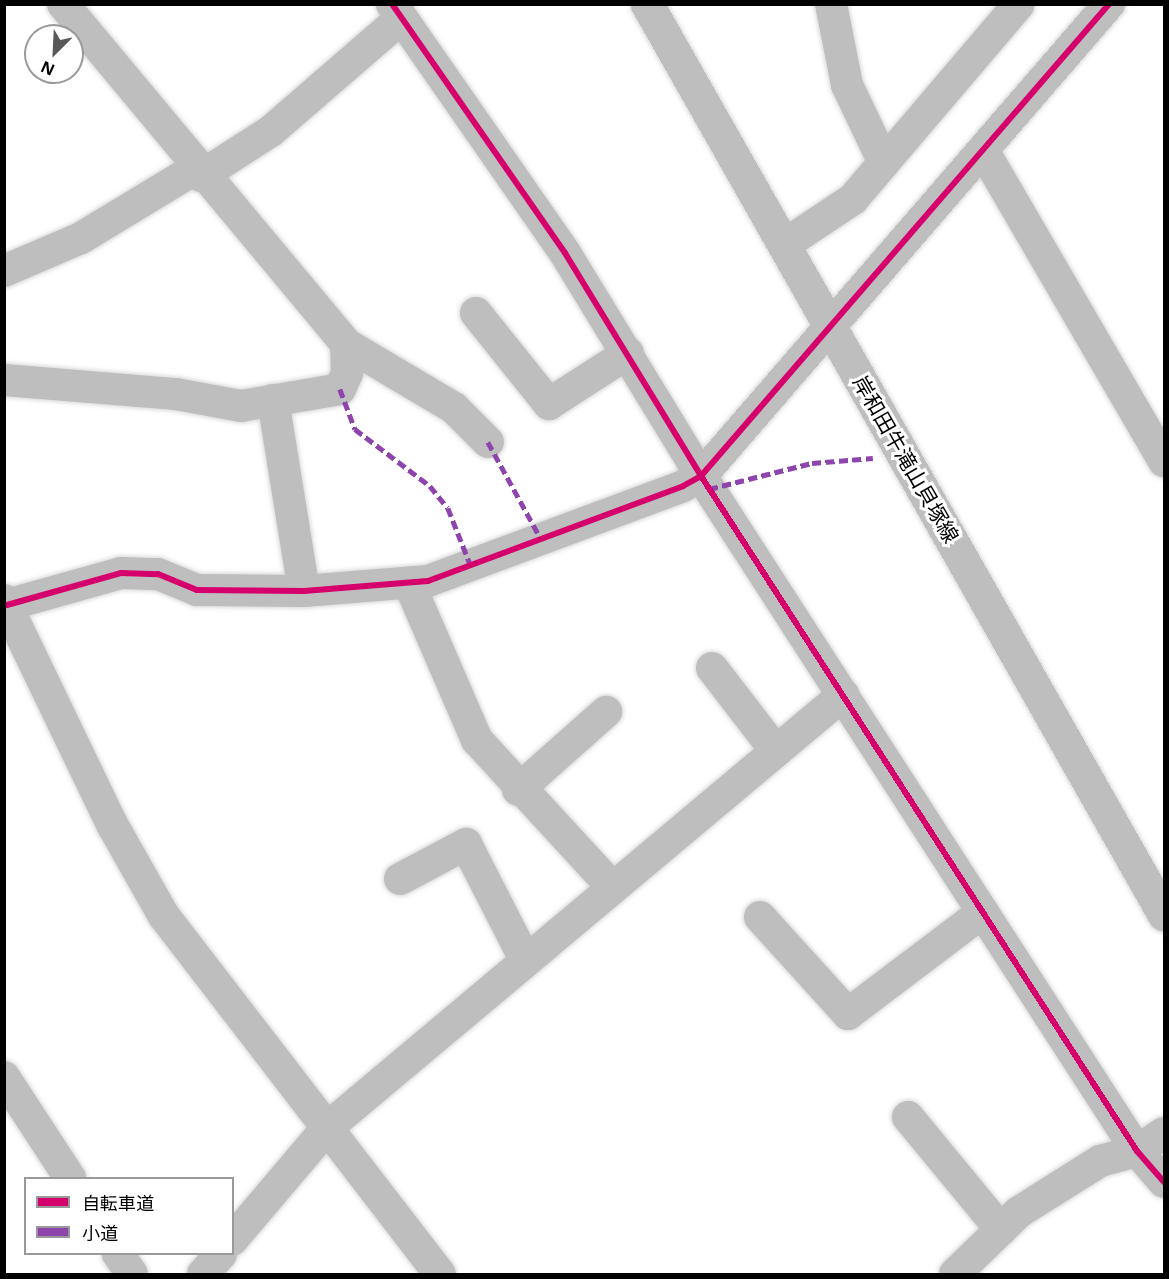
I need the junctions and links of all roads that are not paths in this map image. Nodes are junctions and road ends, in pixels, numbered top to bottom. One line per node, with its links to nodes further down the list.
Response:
1 (63, 4): 9 (street)
2 (647, 4): 10 (main road, 岸和田牛滝山貝塚線)
3 (831, 4): 8 (street)
4 (1109, 4): 7 (street)
5 (1018, 5): 8 (street)
6 (396, 12): 9 (street); 15 (street)
7 (984, 152): 13 (street); 19 (street)
8 (884, 163): 10 (street)
9 (198, 172): 11 (street); 14 (street)
10 (784, 245): 13 (main road, 岸和田牛滝山貝塚線)
11 (4, 271)
12 (476, 313): 15 (street)
13 (830, 325): 20 (street); 32 (main road, 岸和田牛滝山貝塚線)
14 (346, 344): 17 (street); 18 (street)
15 (628, 353): 20 (street)
16 (4, 380): 17 (street)
17 (273, 400): 22 (street)
18 (489, 442)
19 (1164, 461)
20 (701, 476): 21 (street); 25 (street)
21 (410, 584): 22 (street); 28 (street)
22 (304, 591): 23 (street)
23 (6, 602): 37 (street)
24 (712, 668): 27 (street)
25 (843, 695): 27 (street); 31 (street)
26 (606, 712): 28 (street)
27 (776, 751): 30 (street)
28 (518, 790): 30 (street)
29 (400, 879): 34 (street)
30 (613, 888): 34 (street)
31 (983, 912): 33 (street); 39 (street)
32 (1164, 915)
33 (760, 917)
34 (526, 961): 37 (street)
35 (4, 1077): 40 (street)
36 (908, 1117): 42 (street)
37 (327, 1128): 43 (street); 49 (street)
38 (1164, 1133): 39 (street)
39 (1137, 1150): 41 (street); 42 (street)
40 (69, 1177)
41 (1164, 1182)
42 (1001, 1230): 46 (street)
43 (234, 1238)
44 (119, 1255): 47 (street)
45 (220, 1255): 48 (street)
46 (966, 1271)
47 (132, 1275)
48 (203, 1275)
49 (440, 1275)

